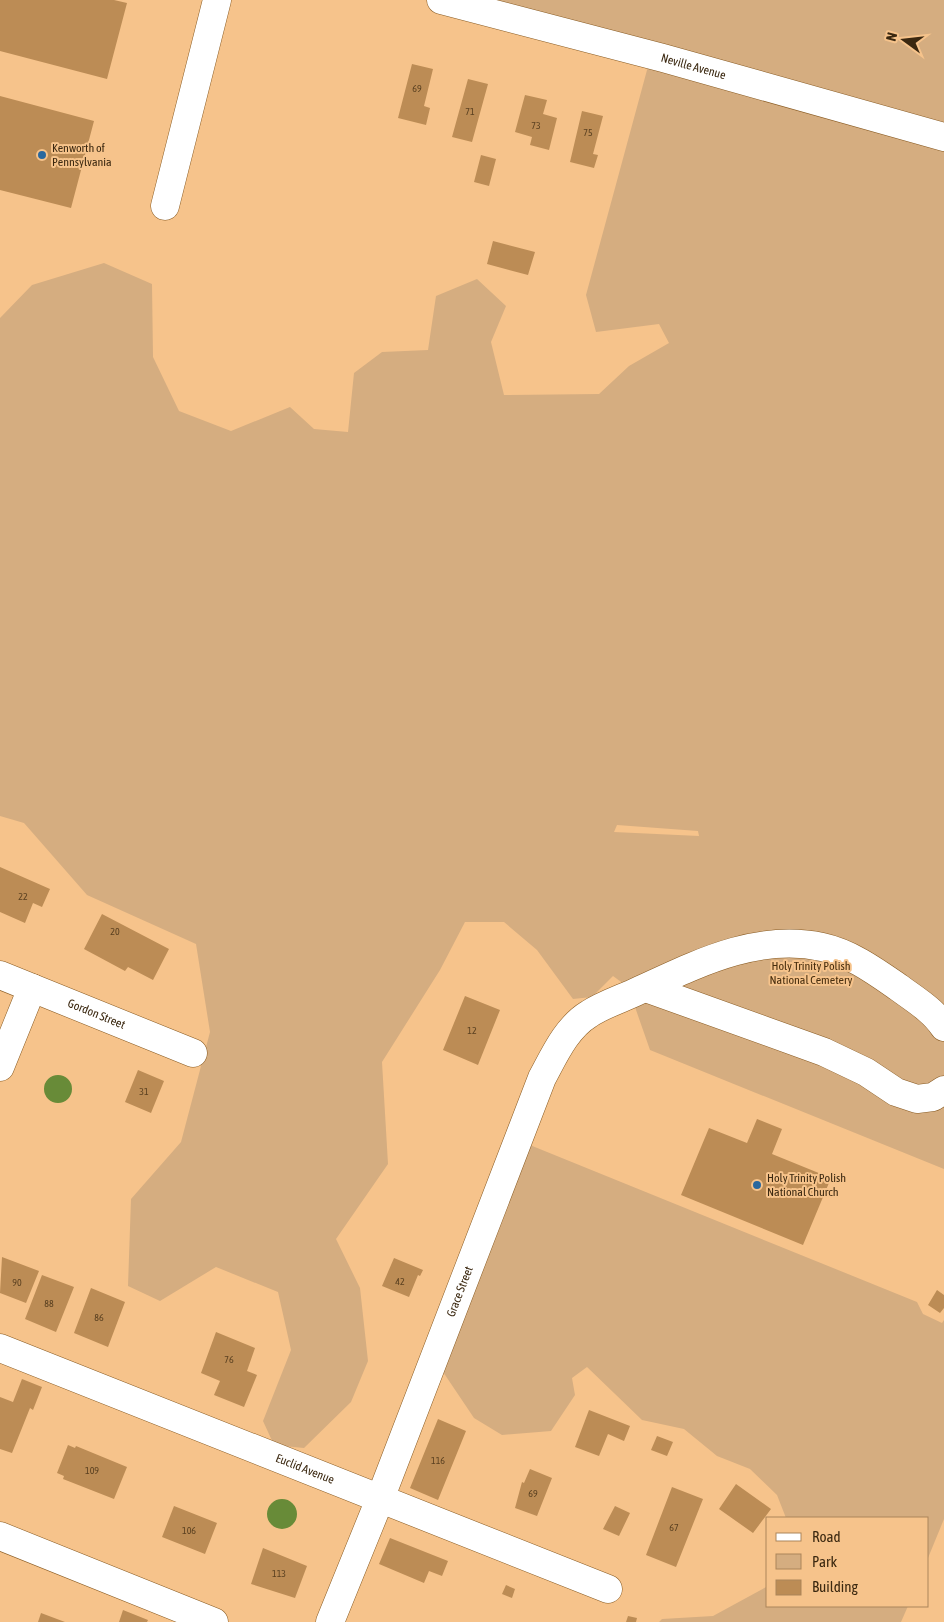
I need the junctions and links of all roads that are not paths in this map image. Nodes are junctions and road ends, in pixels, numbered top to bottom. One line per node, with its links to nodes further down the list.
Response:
1 (217, 0): 4 (street)
2 (441, 0): 3 (street, Neville Avenue)
3 (944, 137)
4 (165, 206)
5 (0, 975): 6 (street, Gordon Street)
6 (32, 988): 9 (street, Gordon Street); 10 (street)
7 (638, 991): 8 (street, Grace Street); 11 (street); 13 (street, Grace Street)
8 (944, 1027)
9 (193, 1053)
10 (0, 1067)
11 (944, 1090)
12 (0, 1348): 13 (street, Euclid Avenue)
13 (380, 1499): 15 (street, Euclid Avenue); 17 (street, Grace Street)
14 (0, 1536): 16 (street)
15 (608, 1589)
16 (214, 1622)
17 (330, 1622)

